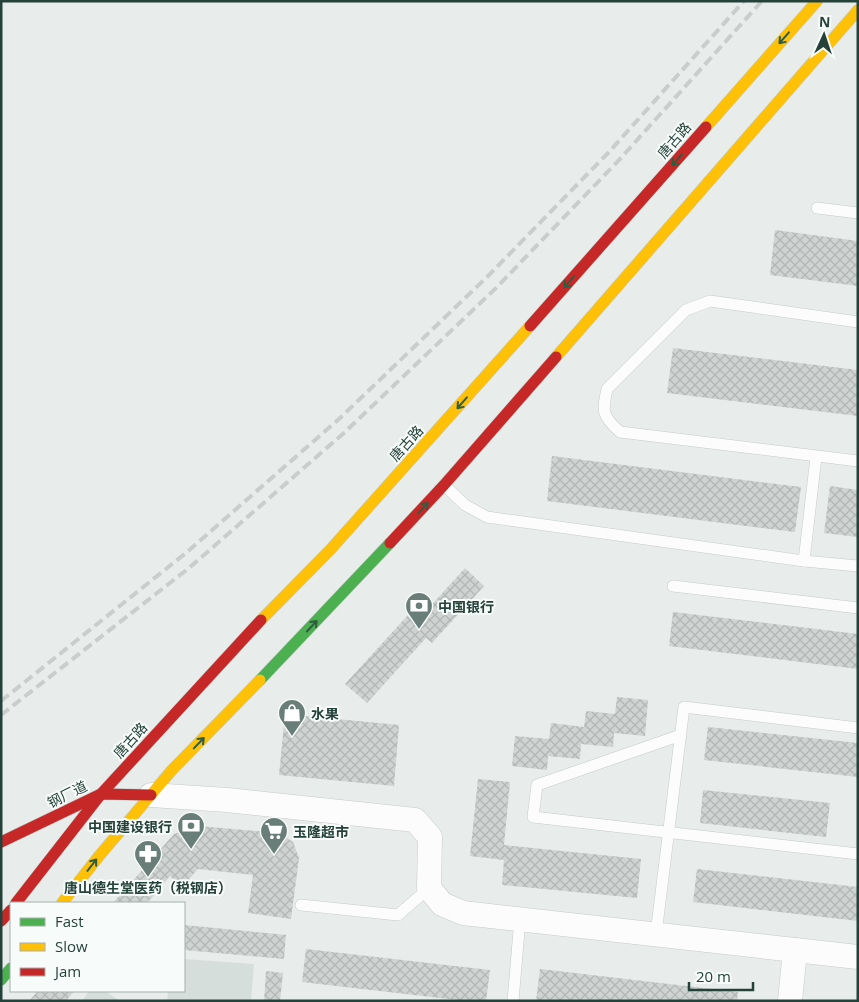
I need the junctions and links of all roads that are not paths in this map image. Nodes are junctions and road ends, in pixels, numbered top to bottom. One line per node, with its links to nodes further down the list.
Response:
1 (816, 1): 15 (main road, 唐古路, one-way to 15)
2 (858, 10): 8 (main road)
3 (816, 208): 4 (lane)
4 (858, 213)
5 (858, 322): 6 (lane)
6 (816, 457): 7 (lane); 9 (lane)
7 (858, 461)
8 (444, 485): 9 (lane); 16 (main road, one-way to 8)
9 (804, 561): 10 (lane)
10 (858, 566)
11 (673, 586): 12 (lane)
12 (858, 608)
13 (858, 728): 14 (lane)
14 (681, 735): 17 (lane); 17 (lane)
15 (101, 794): 16 (main road, 钢厂道); 18 (main road, 钢厂道); 21 (main road, 唐古路)
16 (151, 795): 20 (street); 22 (main road, one-way to 16)
17 (668, 832): 19 (lane); 27 (lane)
18 (1, 842)
19 (858, 854)
20 (429, 888): 23 (lane); 25 (street)
21 (17, 902)
22 (63, 902)
23 (301, 905)
24 (10, 911): 26 (main road)
25 (520, 919): 27 (street); 32 (lane)
26 (1, 921)
27 (656, 934): 28 (street)
28 (795, 950): 29 (street); 33 (street)
29 (858, 957)
30 (10, 969): 31 (main road)
31 (1, 980)
32 (513, 1001)
33 (790, 1001)

